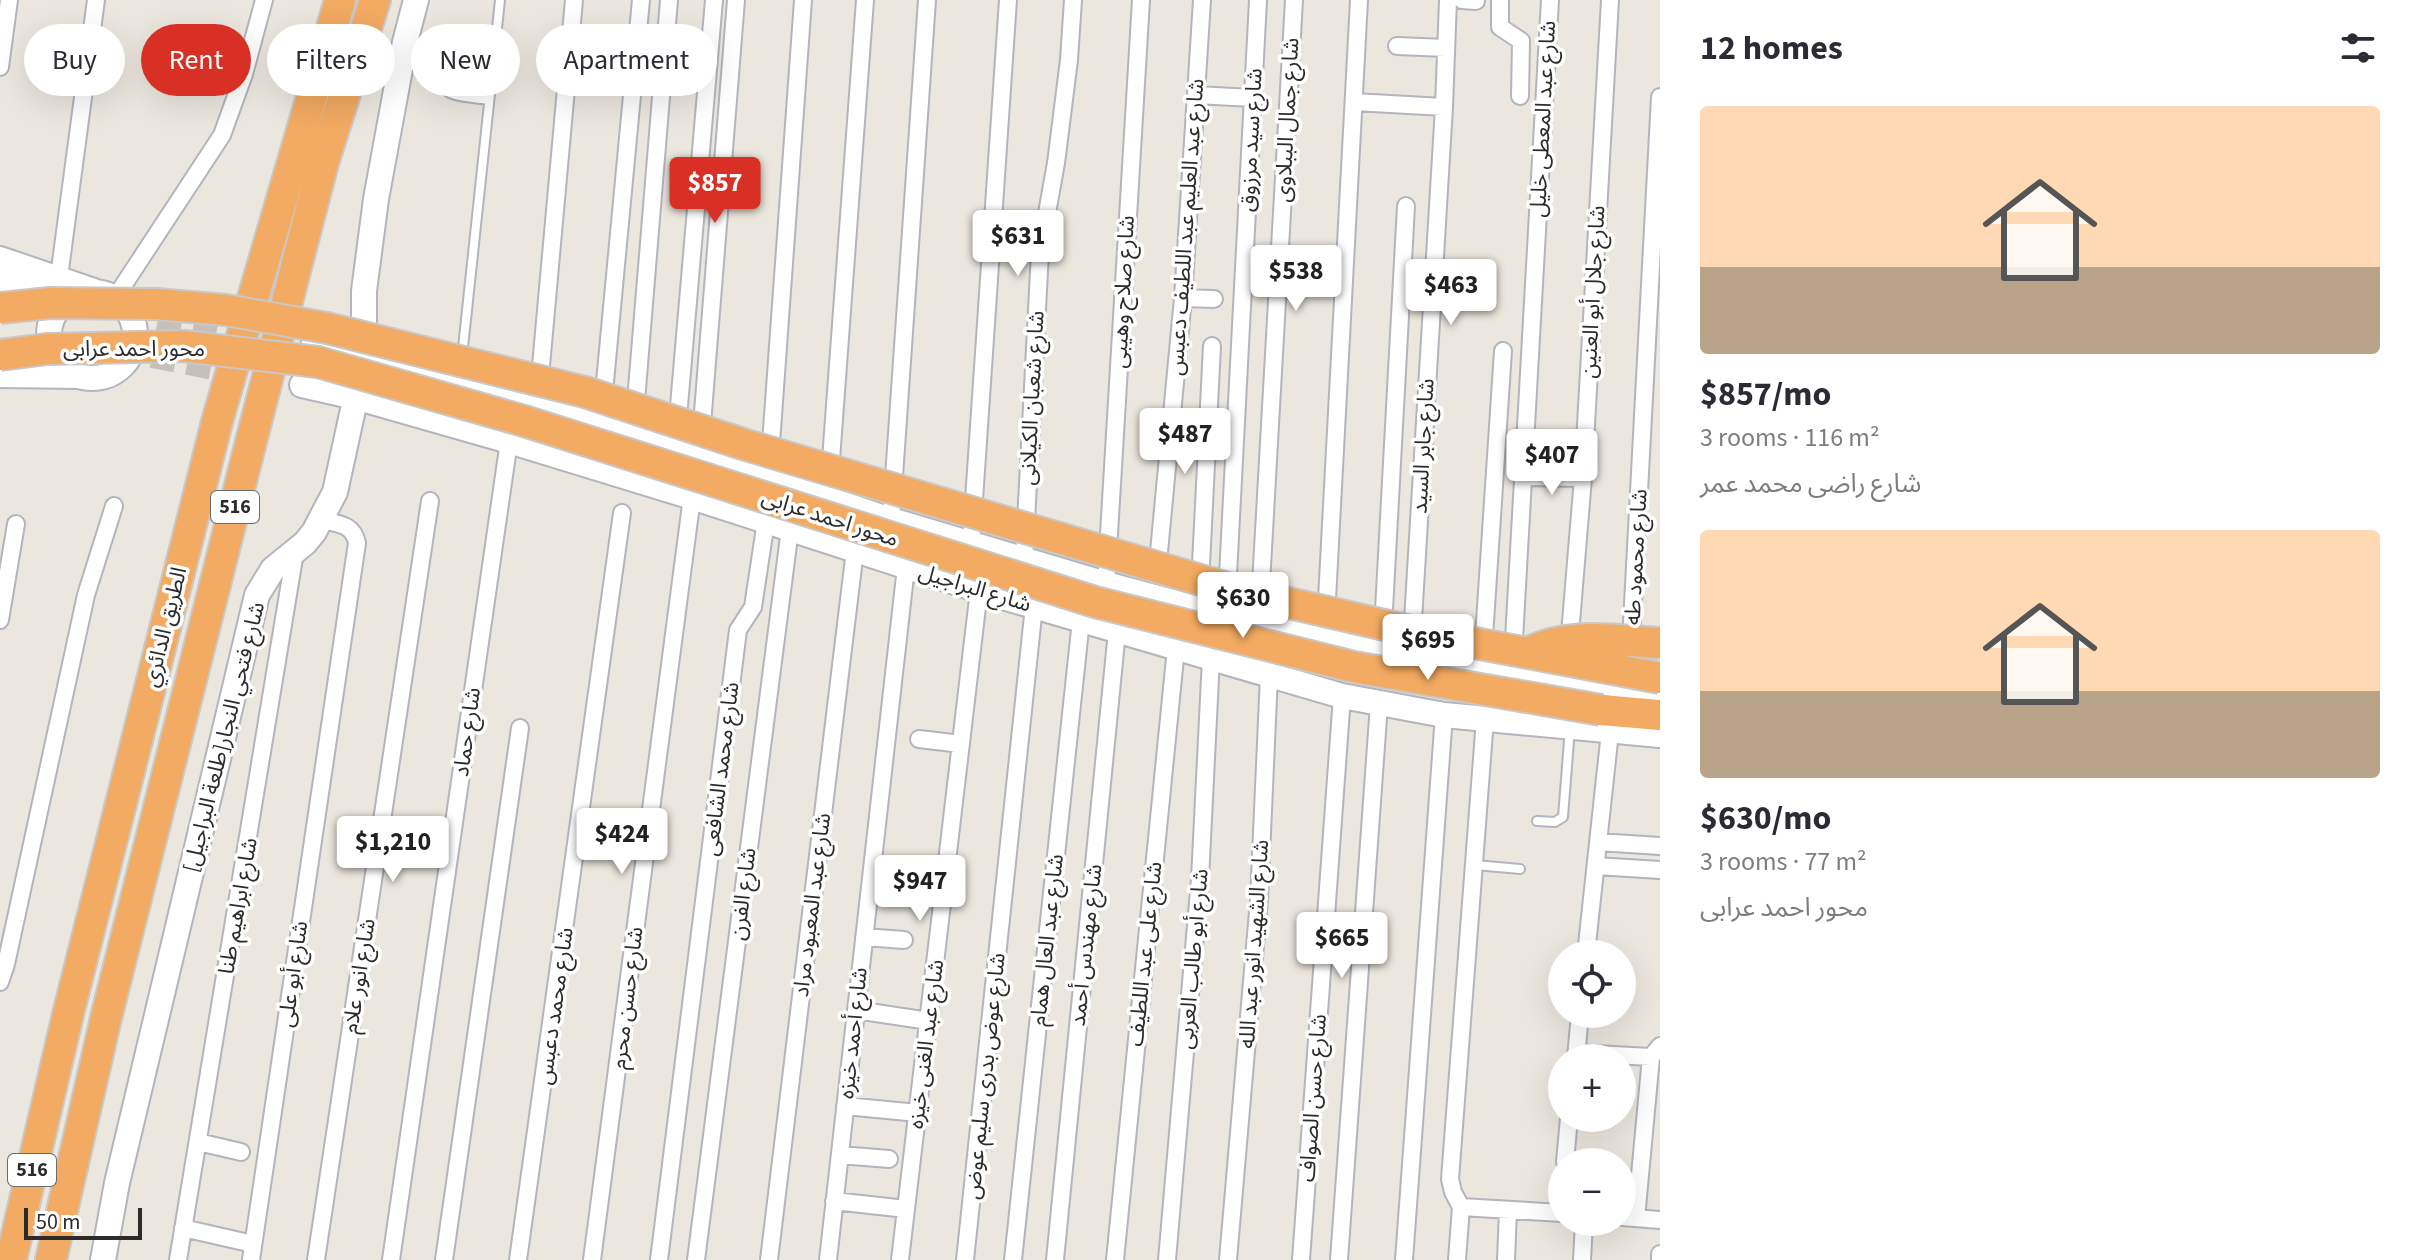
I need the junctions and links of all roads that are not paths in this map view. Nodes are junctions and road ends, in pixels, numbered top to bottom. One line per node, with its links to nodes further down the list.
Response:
1 (9, 0): 31 (street)
2 (96, 0): 43 (street)
3 (264, 0): 47 (street)
4 (340, 0): 151 (highway, الطريق الدائري / 516)
5 (375, 0): 152 (highway, الطريق الدائري / 516)
6 (416, 0): 54 (street, شارع فتحي النجار[طلعة البراجيل])
7 (500, 0): 37 (lane)
8 (574, 0): 60 (street)
9 (641, 0): 61 (street)
10 (669, 0): 62 (street)
11 (714, 0): 64 (street)
12 (736, 0): 65 (street)
13 (803, 0): 67 (street)
14 (865, 0): 70 (street)
15 (927, 0): 75 (street)
16 (1008, 0): 79 (street)
17 (1073, 0): 82 (street, شارع شعبان الكيلانى)
18 (1141, 0): 84 (street, شارع صلاح وهيبى)
19 (1202, 0): 32 (street, شارع عبد العليم عبد اللطيف دعبس)
20 (1258, 0): 36 (street, شارع سيد مرزوق)
21 (1294, 0): 92 (street, شارع جمال الببلاوى)
22 (1359, 0): 38 (street)
23 (1448, 0): 30 (street, شارع جابر السيد)
24 (1462, 0): 28 (street)
25 (1500, 0): 34 (street)
26 (1550, 0): 66 (street, شارع عبد المعطى خليل)
27 (1610, 0): 68 (street, شارع جلال أبو العنين)
28 (1476, 1)
29 (1397, 46): 30 (street)
30 (1446, 48): 39 (street, شارع جابر السيد)
31 (0, 67)
32 (1196, 95): 36 (street); 44 (street, شارع عبد العليم عبد اللطيف دعبس)
33 (467, 96): 37 (lane)
34 (1520, 96)
35 (1660, 97): 104 (street, شارع محمود طه)
36 (1253, 98): 89 (street, شارع سيد مرزوق)
37 (488, 100): 57 (lane)
38 (1354, 102): 39 (street); 94 (street)
39 (1444, 107): 98 (street, شارع جابر السيد)
40 (1406, 206): 97 (street)
41 (0, 259): 43 (street)
42 (0, 279): 43 (street)
43 (61, 295): 46 (street); 47 (street); 56 (street)
44 (1183, 298): 45 (street); 86 (street, شارع عبد العليم عبد اللطيف دعبس)
45 (1214, 299)
46 (0, 301)
47 (114, 302): 49 (street); 56 (street)
48 (0, 308): 100 (highway, محور احمد عرابى, bridge)
49 (158, 319)
50 (313, 346): 54 (street, شارع البراجيل)
51 (1212, 346): 88 (street)
52 (1503, 351): 101 (street)
53 (0, 355): 104 (highway, محور احمد عرابى, bridge)
54 (364, 359): 57 (street, شارع البراجيل); 59 (street, شارع فتحي النجار[طلعة البراجيل])
55 (0, 375): 56 (street)
56 (80, 376)
57 (460, 383): 60 (street, شارع البراجيل)
58 (302, 385): 59 (street, شارع البراجيل)
59 (355, 397): 63 (street, شارع البراجيل); 74 (street, شارع فتحي النجار[طلعة البراجيل])
60 (537, 405): 61 (street, شارع البراجيل)
61 (601, 424): 62 (street, شارع البراجيل)
62 (634, 433): 64 (street, شارع البراجيل)
63 (509, 441): 69 (street, شارع البراجيل); 156 (street, شارع حماد)
64 (675, 446): 65 (street, شارع البراجيل)
65 (699, 455): 67 (street, شارع البراجيل)
66 (1522, 477): 68 (street); 100 (street, شارع عبد المعطى خليل)
67 (768, 478): 70 (street, شارع البراجيل)
68 (1583, 478): 103 (street, شارع جلال أبو العنين)
69 (692, 497): 76 (street, شارع البراجيل); 159 (street, شارع حسن محرم)
70 (828, 500): 75 (street, شارع البراجيل)
71 (430, 501): 155 (street, شارع انور علام)
72 (114, 506): 126 (street)
73 (622, 513): 158 (street, شارع محمد دعبس)
74 (322, 520): 81 (street, شارع فتحي النجار[طلعة البراجيل]); 149 (street, شارع أبو على)
75 (891, 520): 79 (street, شارع البراجيل)
76 (766, 521): 78 (street, شارع البراجيل); 160 (street, شارع محمد الشافعى)
77 (16, 524): 90 (street)
78 (790, 529): 80 (street, شارع البراجيل); 161 (street, شارع الفرن)
79 (971, 544): 82 (street, شارع البراجيل)
80 (855, 550): 83 (street, شارع البراجيل); 162 (street, شارع عبد المعبود مراد)
81 (295, 552): 135 (street, شارع ابراهيم طنا); 153 (street, شارع فتحي النجار[طلعة البراجيل])
82 (1024, 560): 84 (street, شارع البراجيل)
83 (906, 567): 85 (street, شارع البراجيل); 123 (street, شارع أحمد خيزه)
84 (1106, 584): 86 (street, شارع البراجيل)
85 (979, 590): 87 (street, شارع البراجيل); 115 (street, شارع عبد الغنى خيزه)
86 (1155, 597): 88 (street, شارع البراجيل)
87 (1034, 606): 91 (street, شارع البراجيل); 164 (street, شارع عوض بدرى سليم عوض)
88 (1199, 608): 89 (street, شارع البراجيل)
89 (1226, 616): 92 (street, شارع البراجيل); 99 (street, شارع سيد مرزوق)
90 (0, 620)
91 (1081, 620): 93 (street, شارع البراجيل); 165 (street, شارع عبد العال همام)
92 (1259, 624): 94 (street, شارع البراجيل)
93 (1117, 631): 96 (street, شارع البراجيل); 166 (street, شارع مهندس أحمد)
94 (1325, 639): 97 (street, شارع البراجيل)
95 (1660, 643): 100 (highway, bridge)
96 (1176, 648): 99 (street, شارع البراجيل); 167 (street, شارع على عبد اللطيف)
97 (1382, 650): 98 (street, شارع البراجيل)
98 (1411, 652): 101 (street, شارع البراجيل); 107 (street, شارع جابر السيد)
99 (1216, 659): 102 (street, شارع البراجيل); 168 (street, شارع أبو طالب العربى)
100 (1519, 662): 101 (street, شارع البراجيل); 103 (street, شارع البراجيل); 104 (highway, محور احمد عرابى, bridge)
101 (1482, 665)
102 (1269, 675): 105 (street, شارع البراجيل); 169 (street, شارع الشهيد انور عبد الله)
103 (1576, 680): 104 (street, شارع البراجيل)
104 (1653, 689)
105 (1342, 696): 106 (street, شارع البراجيل); 170 (street, شارع حسن الصواف)
106 (1379, 704): 107 (street, شارع البراجيل); 171 (street)
107 (1405, 708): 108 (street, شارع البراجيل)
108 (1444, 715): 109 (street, شارع البراجيل); 172 (street)
109 (1485, 719): 110 (street, شارع البراجيل); 119 (street)
110 (1570, 727): 112 (street, شارع البراجيل); 116 (lane)
111 (520, 728): 157 (street)
112 (1610, 732): 113 (street, شارع البراجيل); 117 (street)
113 (1660, 735)
114 (919, 739): 115 (street)
115 (961, 744): 128 (street, شارع عبد الغنى خيزه)
116 (1537, 821)
117 (1598, 842): 118 (street); 120 (street)
118 (1660, 846)
119 (1474, 865): 121 (lane); 141 (street)
120 (1596, 866): 122 (street); 125 (street)
121 (1520, 869)
122 (1660, 870)
123 (864, 937): 124 (street); 127 (street, شارع أحمد خيزه)
124 (904, 940)
125 (1588, 940)
126 (0, 982)
127 (856, 1010): 128 (street); 132 (street, شارع أحمد خيزه)
128 (929, 1021): 133 (street, شارع عبد الغنى خيزه)
129 (1656, 1052): 130 (street); 131 (street)
130 (1636, 1053)
131 (1655, 1080): 134 (street)
132 (845, 1106): 133 (street); 137 (street, شارع أحمد خيزه)
133 (918, 1113): 142 (street, شارع عبد الغنى خيزه)
134 (1652, 1140): 139 (street)
135 (198, 1142): 136 (street); 147 (street, شارع ابراهيم طنا)
136 (241, 1152)
137 (840, 1155): 138 (street); 140 (street, شارع أحمد خيزه)
138 (889, 1159)
139 (1636, 1194)
140 (834, 1201): 142 (street); 150 (street, شارع أحمد خيزه)
141 (1461, 1207): 143 (street); 173 (street)
142 (906, 1209): 163 (street, شارع عبد الغنى خيزه)
143 (1508, 1210): 144 (street); 174 (street)
144 (1548, 1212)
145 (1636, 1218): 146 (street)
146 (1660, 1220)
147 (183, 1228): 149 (street); 154 (street, شارع ابراهيم طنا)
148 (1583, 1236): 175 (street)
149 (252, 1252)
150 (832, 1259)
151 (11, 1260)
152 (51, 1260)
153 (103, 1260)
154 (178, 1260)
155 (316, 1260)
156 (391, 1260)
157 (444, 1260)
158 (518, 1260)
159 (592, 1260)
160 (659, 1260)
161 (696, 1260)
162 (769, 1260)
163 (900, 1260)
164 (965, 1260)
165 (1013, 1260)
166 (1055, 1260)
167 (1115, 1260)
168 (1167, 1260)
169 (1228, 1260)
170 (1301, 1260)
171 (1339, 1260)
172 (1404, 1260)
173 (1457, 1260)
174 (1506, 1260)
175 (1582, 1260)

